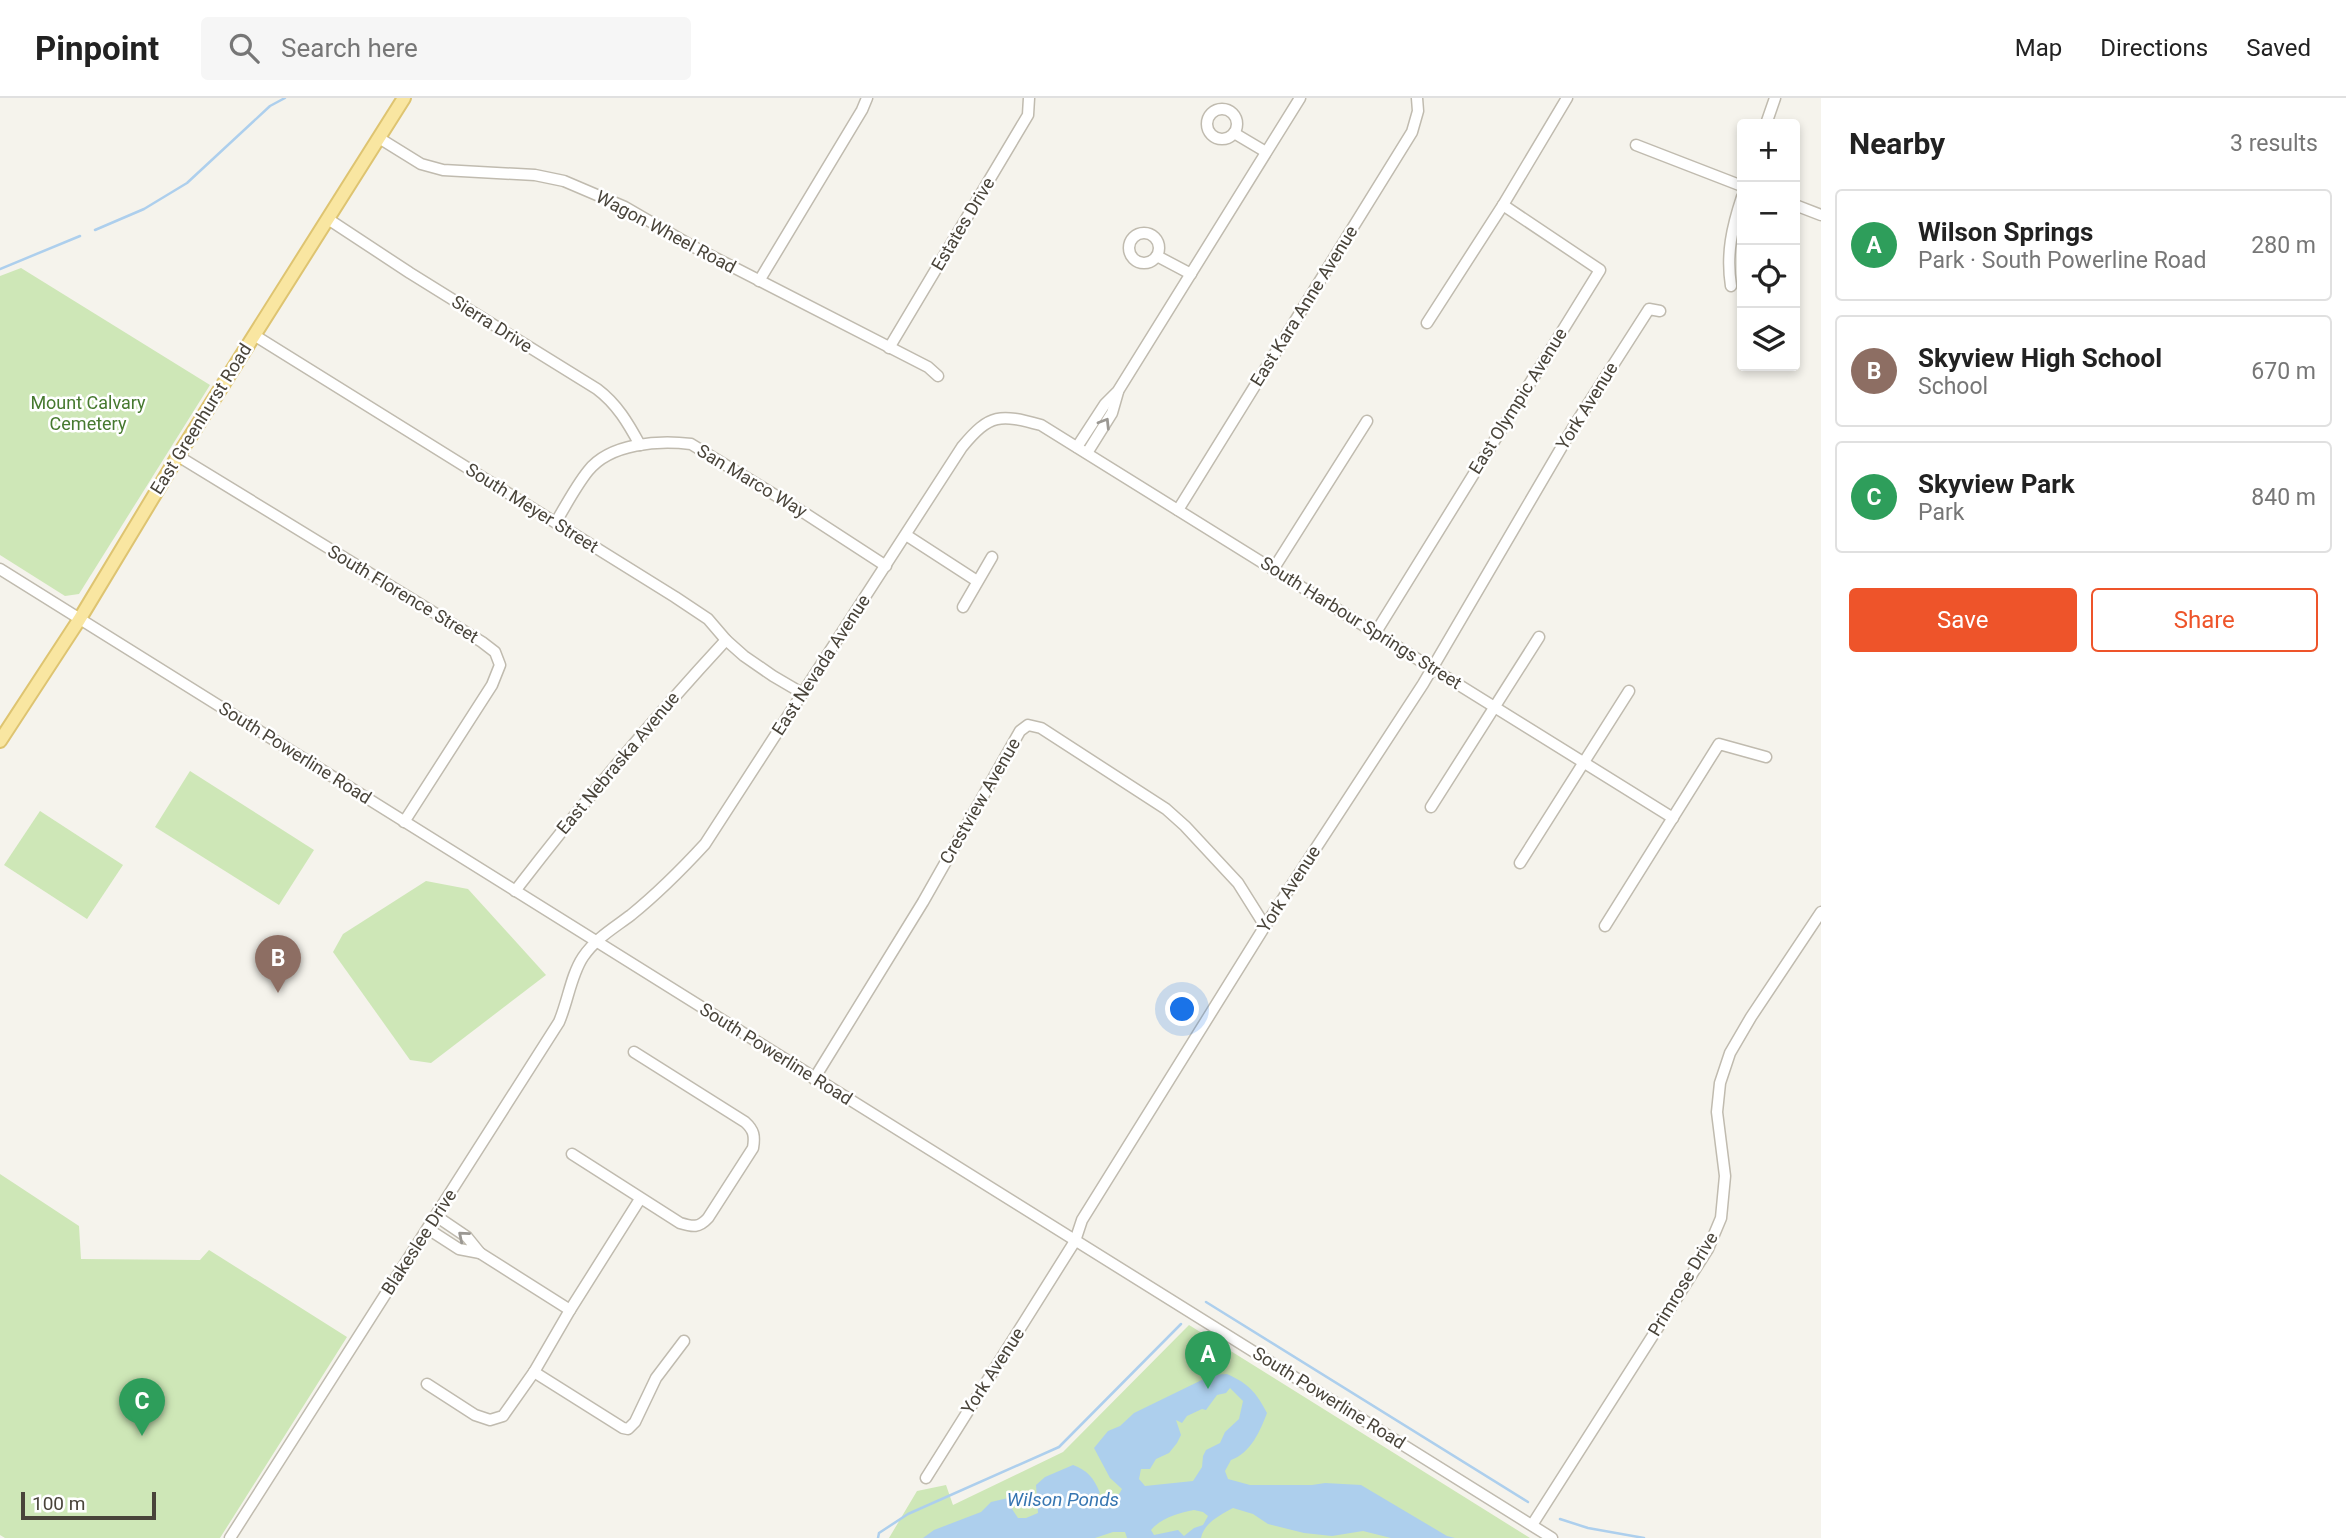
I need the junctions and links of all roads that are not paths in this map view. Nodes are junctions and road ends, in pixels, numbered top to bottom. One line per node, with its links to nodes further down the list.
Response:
1 (404, 98): 11 (main road, East Greenhurst Road)
2 (867, 98): 22 (street)
3 (1029, 98): 27 (street, Estates Drive)
4 (1300, 98): 13 (street)
5 (1417, 98): 36 (street, East Kara Anne Avenue)
6 (1552, 98): 8 (street)
7 (1775, 98): 9 (street)
8 (1564, 102): 15 (street)
9 (1768, 119)
10 (1234, 133): 13 (street)
11 (379, 138): 19 (main road, East Greenhurst Road); 22 (street, Wagon Wheel Road)
12 (1636, 145): 14 (street)
13 (1266, 152): 21 (street)
14 (1737, 184)
15 (1503, 205): 25 (street); 46 (street, East Olympic Avenue)
16 (1800, 207): 18 (street)
17 (1737, 215): 23 (street)
18 (1821, 215)
19 (328, 219): 26 (main road, East Greenhurst Road); 32 (street, Sierra Drive)
20 (1157, 256): 21 (street)
21 (1191, 274): 29 (street)
22 (759, 281): 27 (street, Wagon Wheel Road)
23 (1731, 286)
24 (1660, 310): 49 (street, York Avenue)
25 (1427, 323)
26 (254, 335): 35 (main road, East Greenhurst Road); 37 (street, South Meyer Street)
27 (889, 348): 28 (street, Wagon Wheel Road)
28 (938, 376)
29 (1118, 391): 33 (street); 34 (street, one-way to 29)
30 (1367, 421): 41 (street)
31 (1048, 429): 33 (street, South Harbour Springs Street); 38 (street, East Nevada Avenue)
32 (640, 445): 37 (street, San Marco Way); 40 (street, San Marco Way)
33 (1077, 447): 34 (street, South Harbour Springs Street)
34 (1087, 453): 36 (street, South Harbour Springs Street)
35 (178, 456): 45 (main road, East Greenhurst Road); 58 (street, South Florence Street)
36 (1178, 510): 41 (street, South Harbour Springs Street)
37 (556, 522): 48 (street, South Meyer Street)
38 (906, 534): 40 (street, East Nevada Avenue); 43 (street)
39 (992, 557): 43 (street)
40 (886, 566): 51 (street, East Nevada Avenue)
41 (1274, 568): 46 (street, South Harbour Springs Street)
42 (0, 569): 45 (street, South Powerline Road)
43 (977, 581): 44 (street)
44 (963, 607)
45 (79, 620): 53 (main road, East Greenhurst Road); 58 (street, South Powerline Road)
46 (1376, 632): 49 (street, South Harbour Springs Street)
47 (1539, 637): 52 (street)
48 (726, 640): 51 (street, South Meyer Street); 60 (street, East Nebraska Avenue)
49 (1433, 668): 52 (street, South Harbour Springs Street); 62 (street, York Avenue)
50 (1629, 691): 55 (street)
51 (802, 693): 64 (street, East Nevada Avenue)
52 (1496, 707): 55 (street, South Harbour Springs Street); 56 (street)
53 (0, 741)
54 (1766, 757): 57 (street)
55 (1584, 762): 57 (street, South Harbour Springs Street); 59 (street)
56 (1431, 807)
57 (1673, 818): 63 (street)
58 (404, 822): 60 (street, South Powerline Road)
59 (1520, 863)
60 (515, 891): 64 (street, South Powerline Road)
61 (1821, 912): 78 (street, Primrose Drive)
62 (1265, 926): 66 (street, Crestview Avenue); 71 (street, York Avenue)
63 (1605, 926)
64 (595, 941): 66 (street, South Powerline Road); 69 (street, Blakeslee Drive)
65 (634, 1052): 68 (street)
66 (814, 1079): 71 (street, South Powerline Road)
67 (572, 1154): 68 (street)
68 (640, 1199): 73 (street)
69 (436, 1216): 70 (street, Blakeslee Drive); 72 (street, one-way to 69)
70 (428, 1229): 72 (street); 79 (street, Blakeslee Drive)
71 (1075, 1241): 77 (street, York Avenue); 78 (street, South Powerline Road)
72 (480, 1254): 73 (street)
73 (570, 1310): 75 (street)
74 (684, 1340): 75 (street)
75 (534, 1372): 76 (street)
76 (427, 1384)
77 (926, 1478)
78 (1532, 1525): 80 (street, South Powerline Road)
79 (230, 1538)
80 (1552, 1538)

